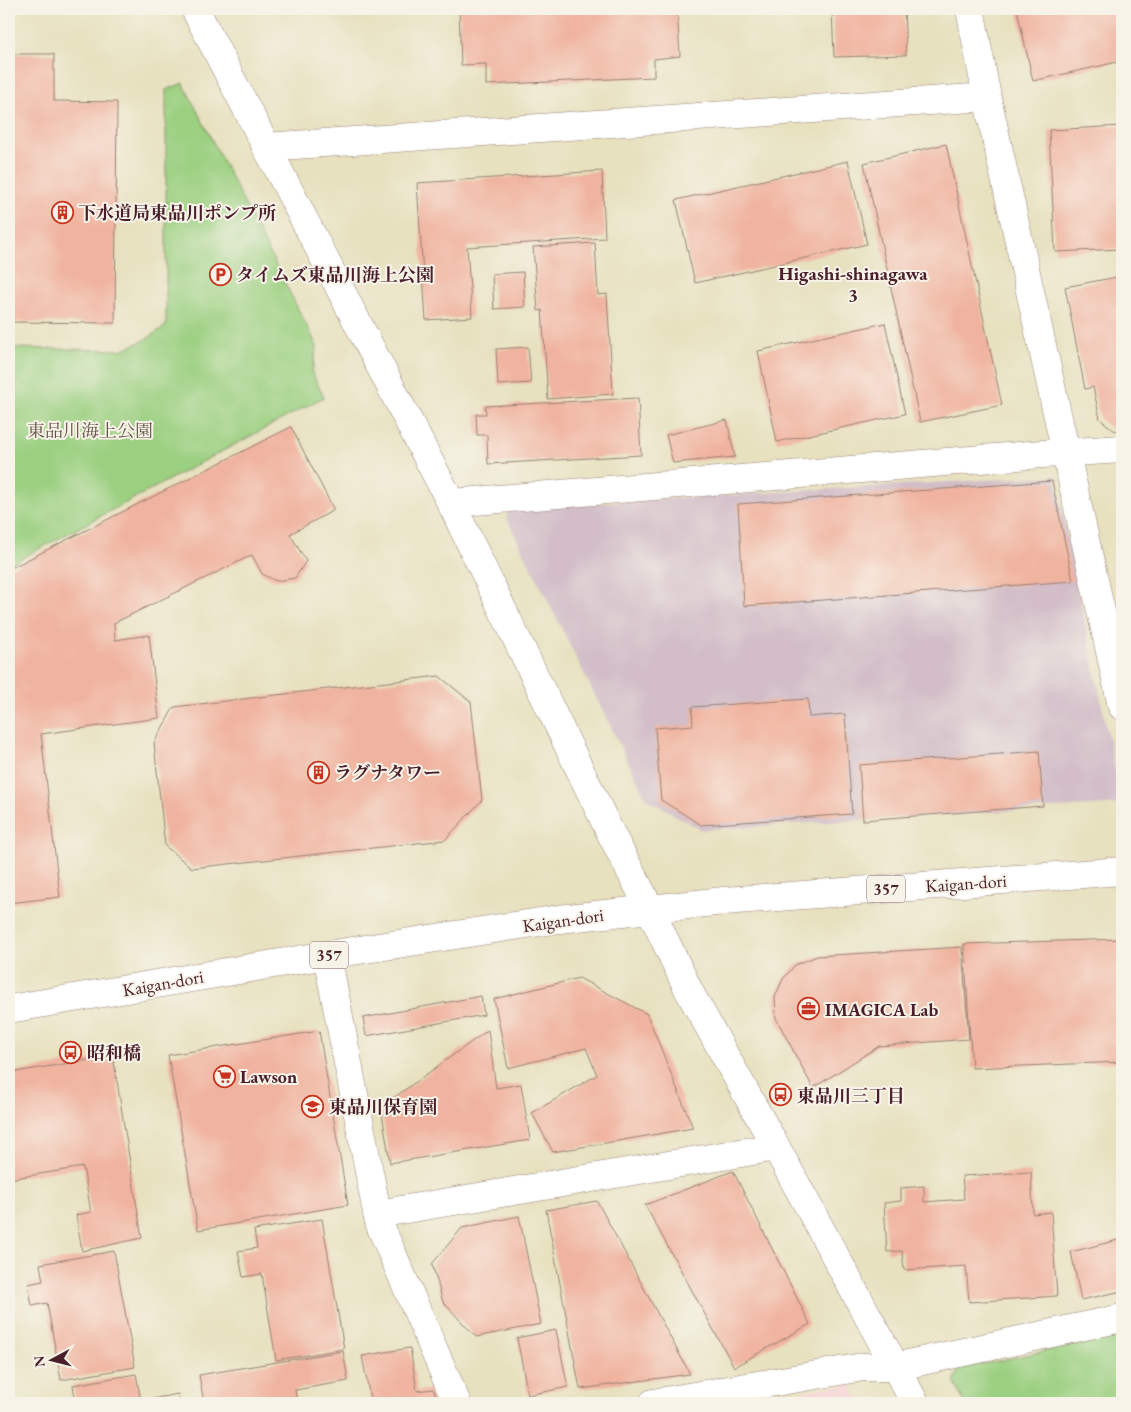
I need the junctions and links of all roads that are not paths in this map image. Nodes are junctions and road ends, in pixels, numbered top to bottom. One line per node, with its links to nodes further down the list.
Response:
1 (195, 9): 4 (main road)
2 (970, 9): 3 (main road)
3 (987, 97): 4 (main road); 6 (main road)
4 (266, 147): 7 (main road)
5 (1122, 449): 6 (main road)
6 (1066, 452): 7 (main road); 8 (main road)
7 (451, 503): 10 (main road)
8 (1122, 706)
9 (1122, 871): 10 (main road, Kaigan-dori / 357)
10 (650, 909): 11 (main road, Kaigan-dori / 357); 13 (main road)
11 (327, 955): 12 (main road, Kaigan-dori / 357); 14 (main road)
12 (9, 1010)
13 (776, 1147): 14 (main road); 16 (main road)
14 (377, 1214): 17 (main road)
15 (1122, 1318): 16 (main road)
16 (894, 1367): 18 (main road); 19 (main road)
17 (457, 1403)
18 (653, 1403)
19 (915, 1403)

